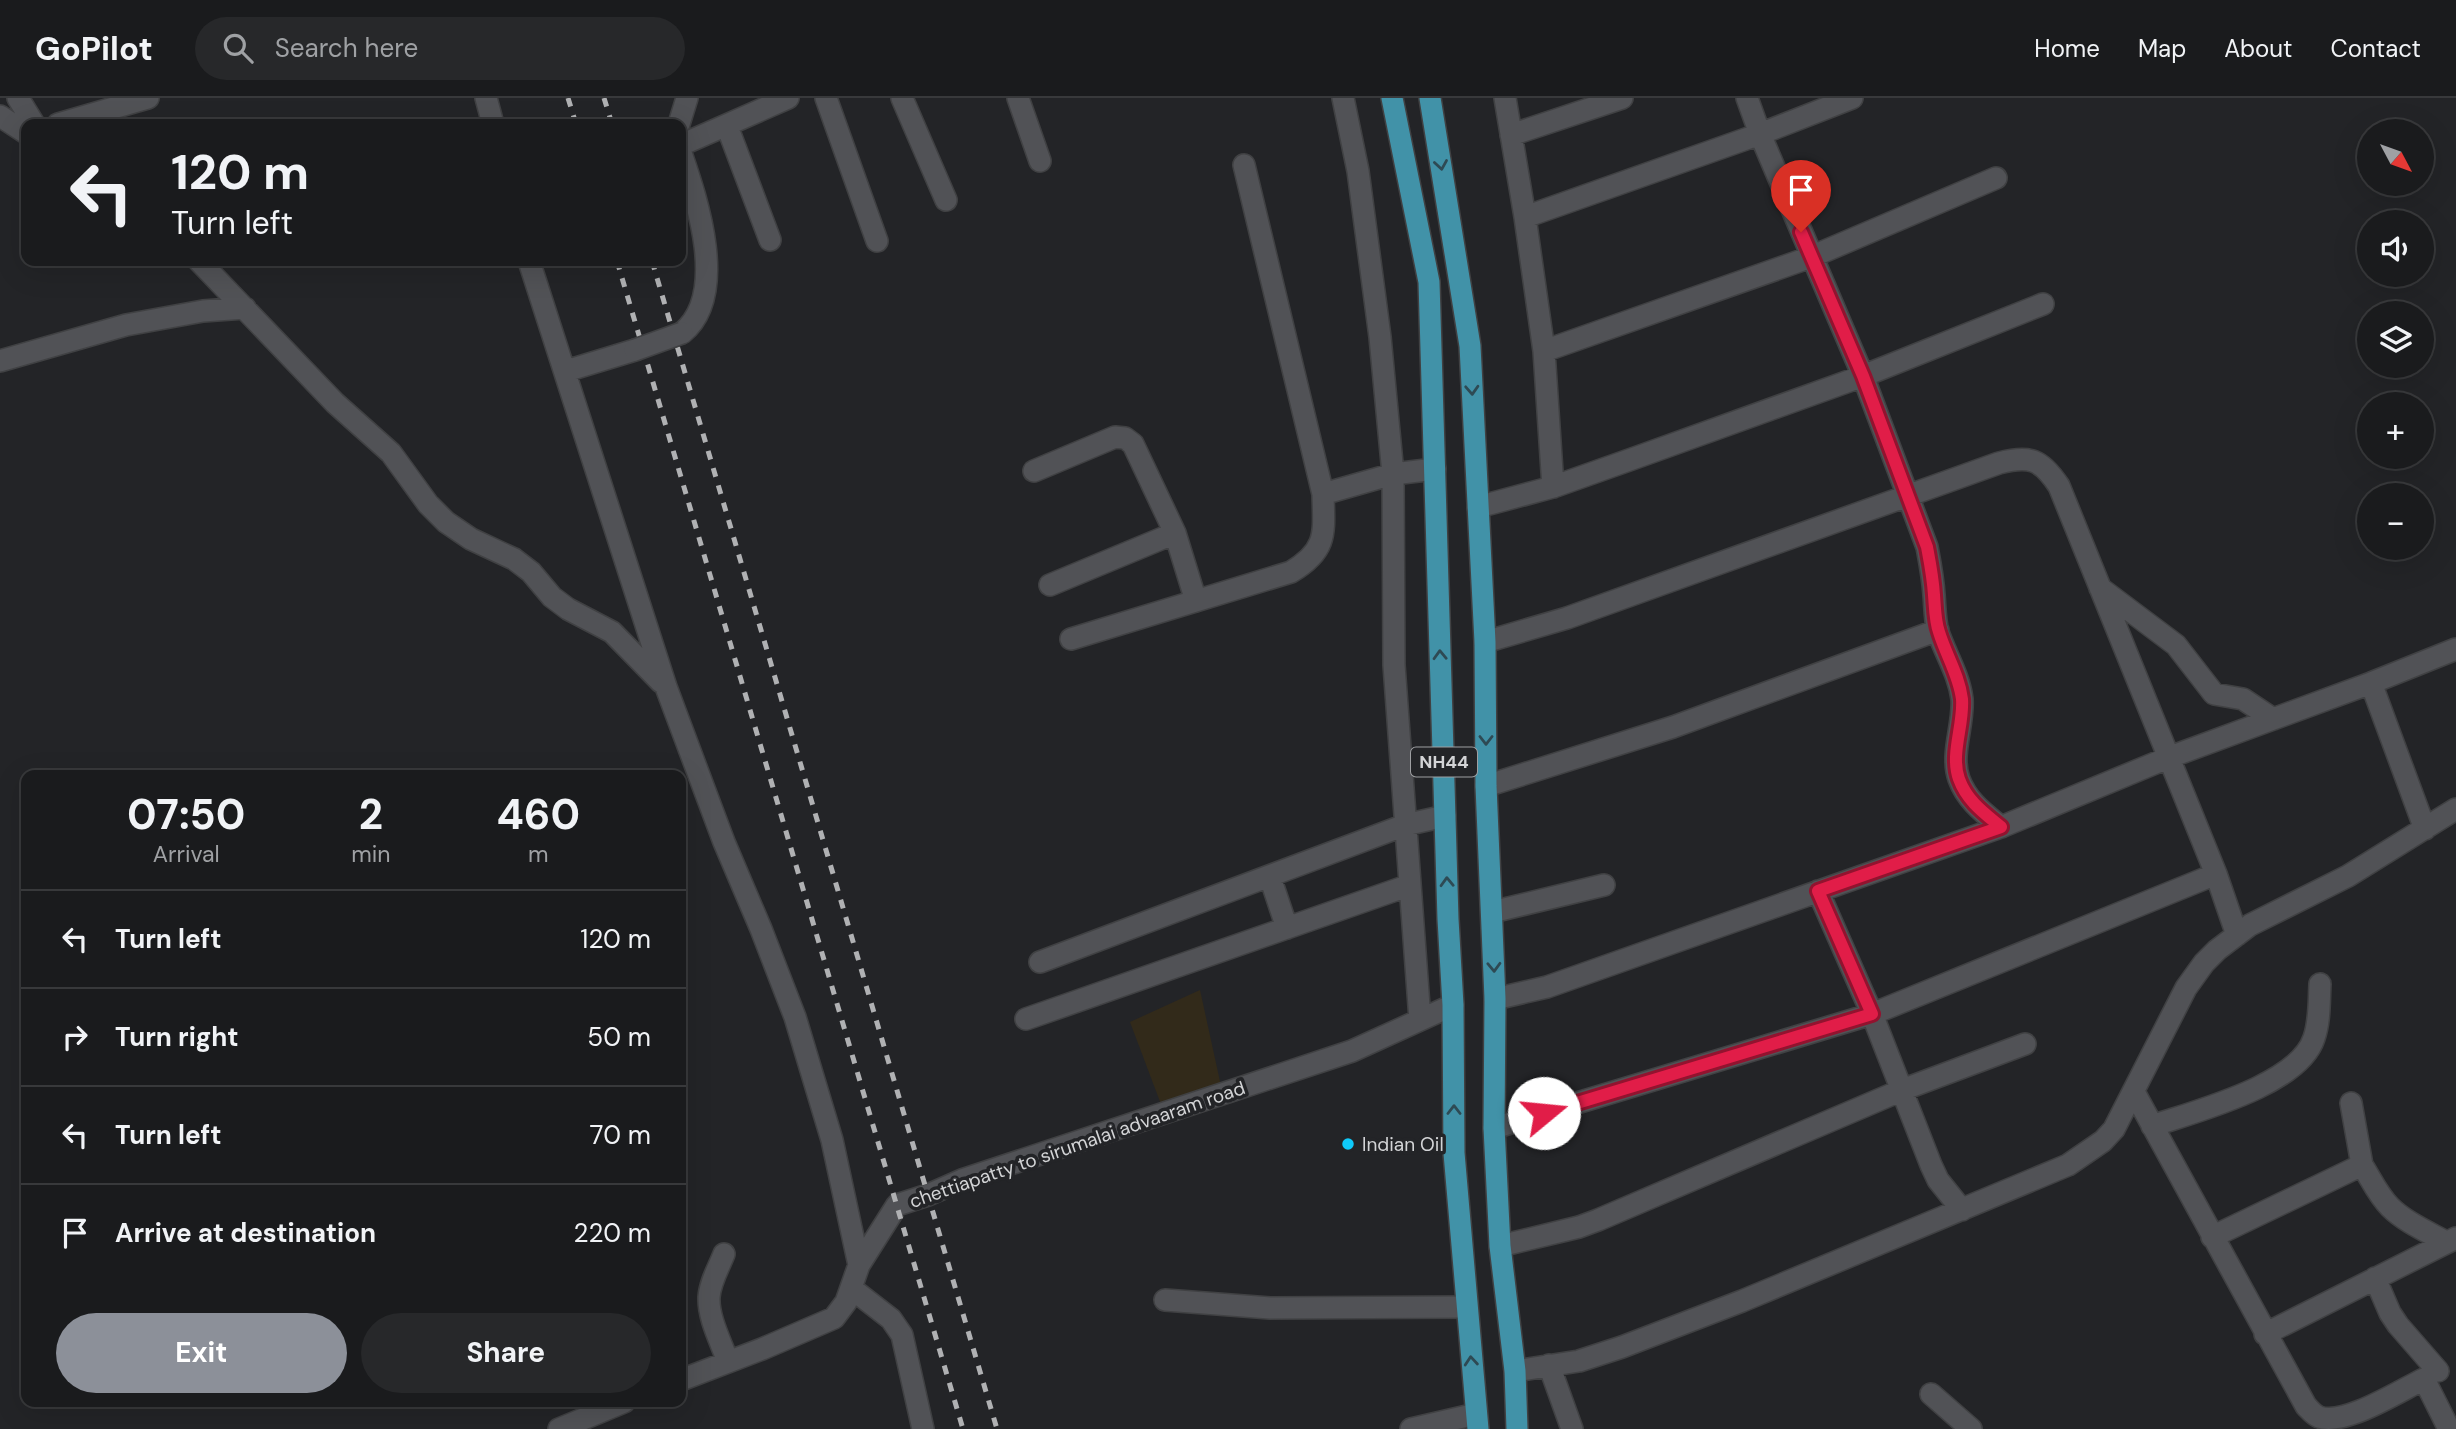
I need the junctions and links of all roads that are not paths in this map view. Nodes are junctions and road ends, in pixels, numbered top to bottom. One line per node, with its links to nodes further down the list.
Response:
1 (18, 98): 17 (street)
2 (148, 98): 18 (street)
3 (486, 98): 19 (street)
4 (687, 98): 20 (street)
5 (788, 98): 21 (street)
6 (826, 98): 33 (street)
7 (902, 98): 30 (street)
8 (1018, 98): 26 (street)
9 (1343, 98): 45 (street)
10 (1392, 98): 43 (highway, NH44)
11 (1430, 98): 49 (highway, NH44, one-way to 49)
12 (1505, 98): 24 (street)
13 (1622, 98): 24 (street)
14 (1747, 98): 23 (street)
15 (1852, 98): 23 (street)
16 (0, 116): 22 (street)
17 (31, 119)
18 (75, 119)
19 (492, 119)
20 (681, 119)
21 (727, 126): 25 (street); 32 (street)
22 (21, 130)
23 (1760, 134): 31 (street); 34 (street)
24 (1511, 135): 31 (street)
25 (686, 143)
26 (1040, 161)
27 (1244, 165): 47 (street)
28 (686, 170): 41 (street, bridge)
29 (1996, 177): 34 (street)
30 (946, 200)
31 (1525, 217): 39 (street)
32 (770, 240)
33 (877, 241)
34 (1811, 257): 39 (street); 42 (street)
35 (205, 266): 38 (street)
36 (531, 266): 41 (street)
37 (2043, 304): 42 (street)
38 (245, 308): 40 (street); 59 (street)
39 (1544, 351): 46 (street)
40 (0, 361)
41 (566, 371): 59 (street)
42 (1863, 376): 46 (street); 48 (street)
43 (1435, 469): 45 (street); 64 (highway, NH44, one-way to 43)
44 (1034, 471): 50 (street)
45 (1393, 474): 47 (street); 65 (street)
46 (1553, 487): 49 (street)
47 (1323, 494): 53 (street)
48 (1907, 495): 52 (street); 54 (street); 56 (street)
49 (1478, 507): 56 (highway, NH44)
50 (1175, 533): 51 (street); 53 (street)
51 (1050, 585)
52 (2100, 588): 60 (street); 61 (street)
53 (1196, 601): 55 (street)
54 (1938, 630): 62 (street); 66 (street)
55 (1071, 639)
56 (1485, 642): 62 (highway, NH44, one-way to 62)
57 (2456, 649): 58 (street)
58 (2371, 683): 60 (street); 67 (street)
59 (666, 687): 95 (street)
60 (2273, 719): 61 (street)
61 (2170, 757): 66 (street); 68 (street)
62 (1486, 786): 73 (highway, NH44)
63 (2456, 809): 67 (street)
64 (1445, 816): 65 (street); 79 (highway, NH44, one-way to 64)
65 (1405, 825): 69 (street); 71 (street)
66 (2001, 827): 72 (street)
67 (2425, 829): 75 (street)
68 (2216, 874): 75 (street); 80 (street)
69 (1270, 877): 74 (street); 76 (street)
70 (1604, 885): 73 (street)
71 (1410, 886): 74 (street); 82 (street)
72 (1818, 891): 78 (street); 80 (street)
73 (1492, 912): 78 (highway, NH44, one-way to 78)
74 (1287, 928): 81 (street)
75 (2237, 934): 85 (street)
76 (1040, 962)
77 (2320, 984): 87 (street)
78 (1495, 999): 88 (highway, NH44)
79 (1453, 1005): 82 (street, chettiapatty to sirumalai advaaram road); 99 (highway, NH44, one-way to 79)
80 (1872, 1014): 84 (street); 88 (street)
81 (1026, 1018)
82 (1420, 1020): 95 (street, chettiapatty to sirumalai advaaram road)
83 (2025, 1044): 84 (street)
84 (1902, 1090): 90 (street); 93 (street)
85 (2134, 1092): 87 (street); 90 (street)
86 (2351, 1103): 89 (street)
87 (2152, 1126): 91 (street)
88 (1494, 1128): 93 (highway, NH44)
89 (2362, 1165): 91 (street); 92 (street)
90 (1962, 1210): 102 (street)
91 (2213, 1237): 100 (street)
92 (2451, 1240): 96 (street)
93 (1500, 1246): 103 (highway, NH44)
94 (724, 1254): 101 (street)
95 (859, 1265): 97 (street, chettiapatty to sirumalai advaaram road)
96 (2375, 1278): 100 (street); 104 (street)
97 (852, 1288): 101 (street, chettiapatty to sirumalai advaaram road); 110 (street)
98 (1165, 1300): 99 (street)
99 (1466, 1307): 108 (highway, NH44, one-way to 99)
100 (2265, 1334): 104 (street)
101 (728, 1362): 105 (street, chettiapatty to sirumalai advaaram road)
102 (1549, 1365): 103 (street); 113 (street)
103 (1514, 1370): 112 (highway, NH44)
104 (2439, 1371): 115 (street)
105 (686, 1378)
106 (1931, 1394): 114 (street)
107 (612, 1407): 109 (street)
108 (1477, 1421): 111 (street)
109 (559, 1429)
110 (923, 1429)
111 (1411, 1429)
112 (1517, 1429)
113 (1572, 1429)
114 (1971, 1429)
115 (2449, 1429)

